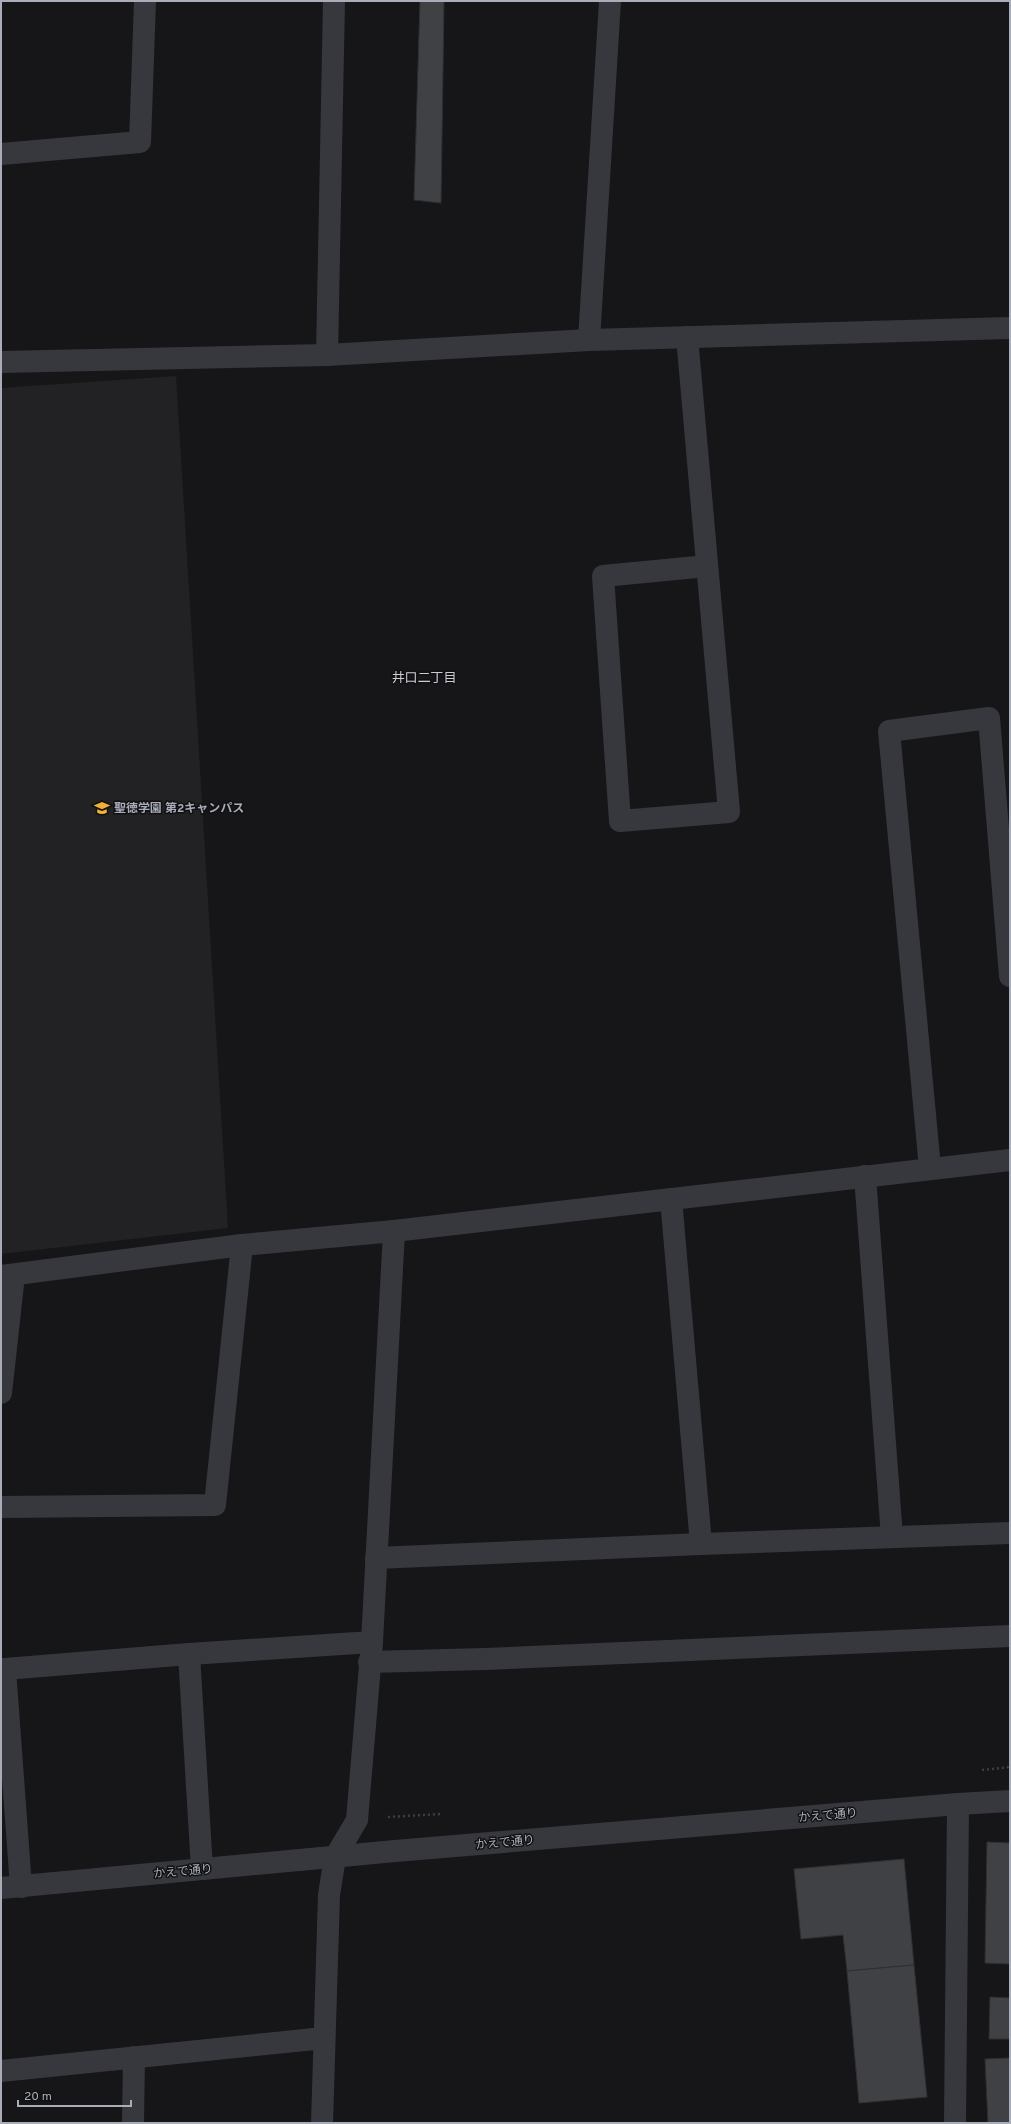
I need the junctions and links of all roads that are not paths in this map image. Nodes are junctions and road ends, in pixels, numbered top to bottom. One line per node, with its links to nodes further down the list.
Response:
1 (145, 1): 4 (street)
2 (334, 1): 8 (street)
3 (610, 1): 7 (street)
4 (1, 154)
5 (1010, 328): 6 (street)
6 (687, 337): 7 (street); 10 (street)
7 (590, 340): 8 (street)
8 (326, 355): 9 (street)
9 (1, 362)
10 (707, 566): 10 (street)
11 (1010, 976): 13 (street)
12 (1010, 1160): 13 (street)
13 (930, 1168): 14 (street)
14 (865, 1176): 15 (street); 22 (street)
15 (671, 1199): 16 (street); 23 (street)
16 (394, 1231): 17 (street); 24 (street)
17 (242, 1246): 18 (street); 20 (street)
18 (8, 1276): 19 (street)
19 (1, 1393)
20 (1, 1507)
21 (1010, 1533): 22 (street)
22 (892, 1537): 23 (street)
23 (701, 1544): 24 (street)
24 (376, 1558): 26 (street)
25 (1010, 1636): 26 (street)
26 (371, 1652): 27 (street); 30 (street)
27 (189, 1654): 31 (street); 32 (street)
28 (1010, 1801): 29 (street, かえで通り)
29 (958, 1804): 30 (street, かえで通り); 38 (street)
30 (335, 1857): 31 (street, かえで通り); 33 (street)
31 (202, 1869): 32 (street, かえで通り)
32 (11, 1887)
33 (324, 2038): 34 (street); 37 (street)
34 (134, 2057): 35 (street); 36 (street)
35 (1, 2071)
36 (133, 2123)
37 (322, 2123)
38 (955, 2123)

